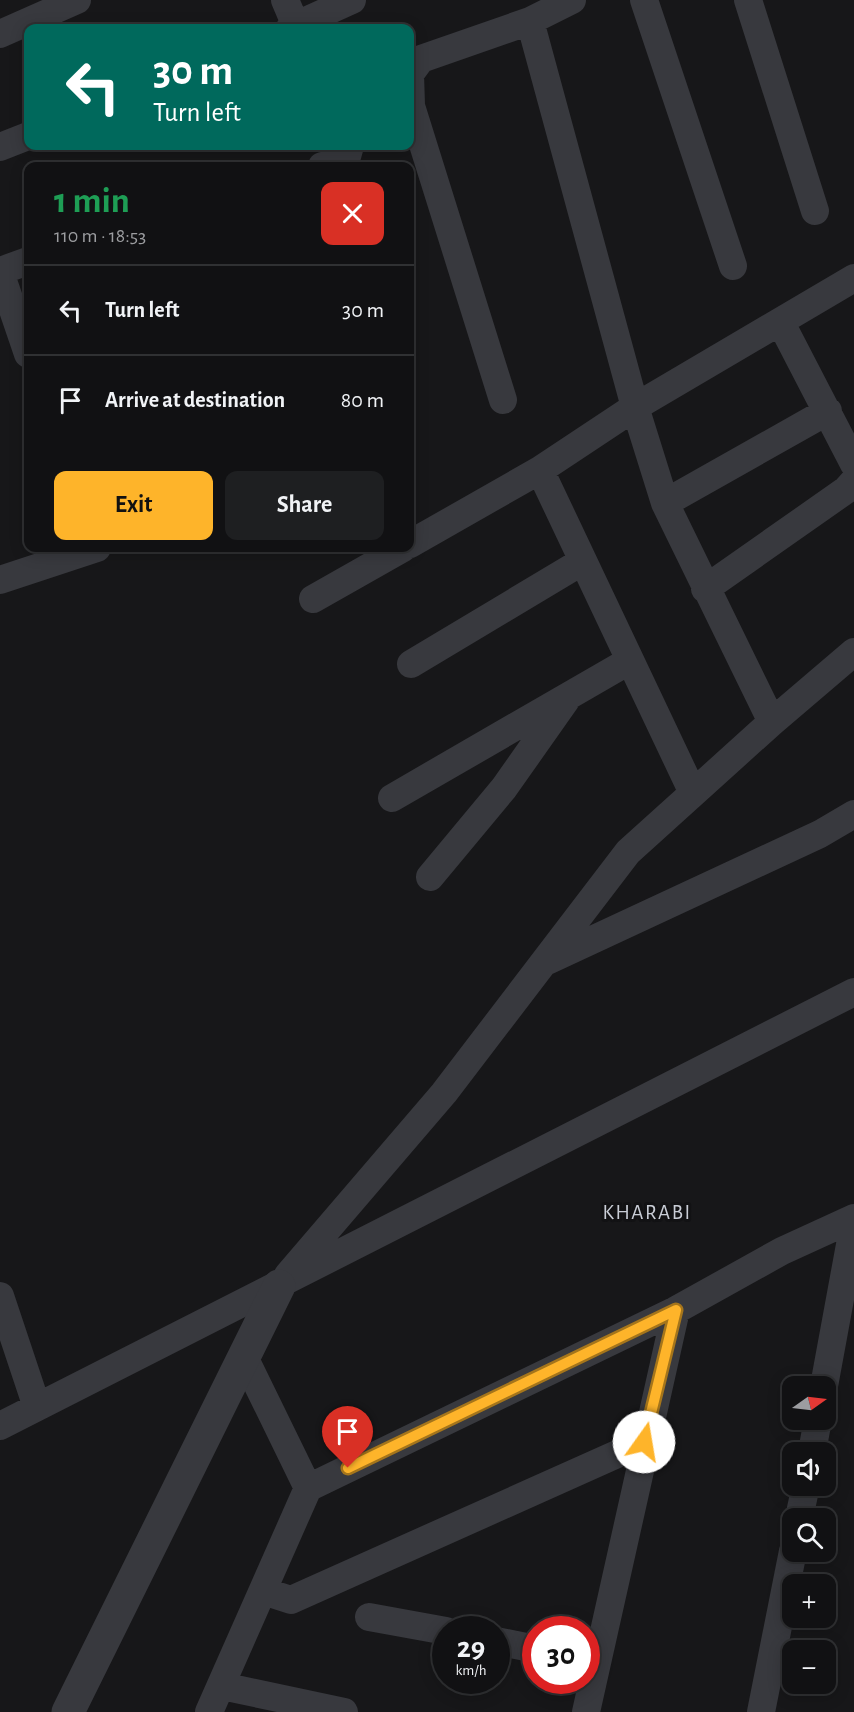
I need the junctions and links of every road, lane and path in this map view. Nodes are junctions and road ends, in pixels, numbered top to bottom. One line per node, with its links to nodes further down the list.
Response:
1 (77, 0): 10 (street)
2 (285, 0): 8 (street)
3 (352, 0): 9 (street)
4 (572, 0): 7 (street)
5 (644, 0): 19 (street)
6 (748, 0): 17 (street)
7 (530, 21): 11 (street); 25 (street)
8 (292, 24)
9 (300, 24)
10 (0, 34)
11 (414, 69)
12 (414, 119): 24 (street)
13 (24, 138): 14 (street)
14 (0, 147)
15 (349, 150): 16 (street)
16 (338, 162)
17 (815, 211)
18 (24, 263): 20 (street)
19 (733, 266)
20 (0, 272): 23 (street)
21 (854, 278): 22 (street)
22 (781, 323): 25 (street); 26 (street)
23 (24, 342)
24 (503, 400)
25 (635, 407): 28 (street); 30 (street)
26 (828, 411): 27 (street); 30 (street)
27 (854, 464)
28 (540, 470): 31 (street); 34 (street)
29 (854, 481): 36 (street)
30 (666, 503): 36 (street)
31 (414, 542)
32 (84, 552): 35 (street)
33 (396, 552): 37 (street)
34 (583, 561): 39 (street); 40 (street)
35 (0, 580)
36 (705, 588): 42 (street)
37 (313, 598)
38 (854, 652): 42 (street)
39 (629, 661): 41 (street); 43 (street)
40 (411, 664)
41 (569, 696): 44 (street); 46 (street)
42 (772, 722): 43 (street)
43 (693, 793): 47 (street)
44 (392, 798)
45 (854, 814): 47 (street)
46 (430, 877)
47 (544, 962): 51 (street)
48 (854, 992): 51 (street)
49 (854, 1218): 53 (street)
50 (854, 1223): 55 (street)
51 (279, 1286): 54 (street); 56 (street)
52 (0, 1296): 56 (street)
53 (676, 1310): 58 (street); 59 (street)
54 (244, 1357): 59 (street); 67 (street)
55 (826, 1376)
56 (37, 1407): 57 (street)
57 (0, 1426)
58 (644, 1442): 61 (street); 63 (street)
59 (308, 1488): 61 (street)
60 (791, 1562): 71 (street)
61 (263, 1591): 65 (street)
62 (369, 1617): 64 (street)
63 (600, 1626)
64 (432, 1628)
65 (222, 1686): 68 (street); 69 (street)
66 (588, 1694): 70 (street)
67 (68, 1712)
68 (209, 1712)
69 (344, 1712)
70 (586, 1712)
71 (761, 1712)

